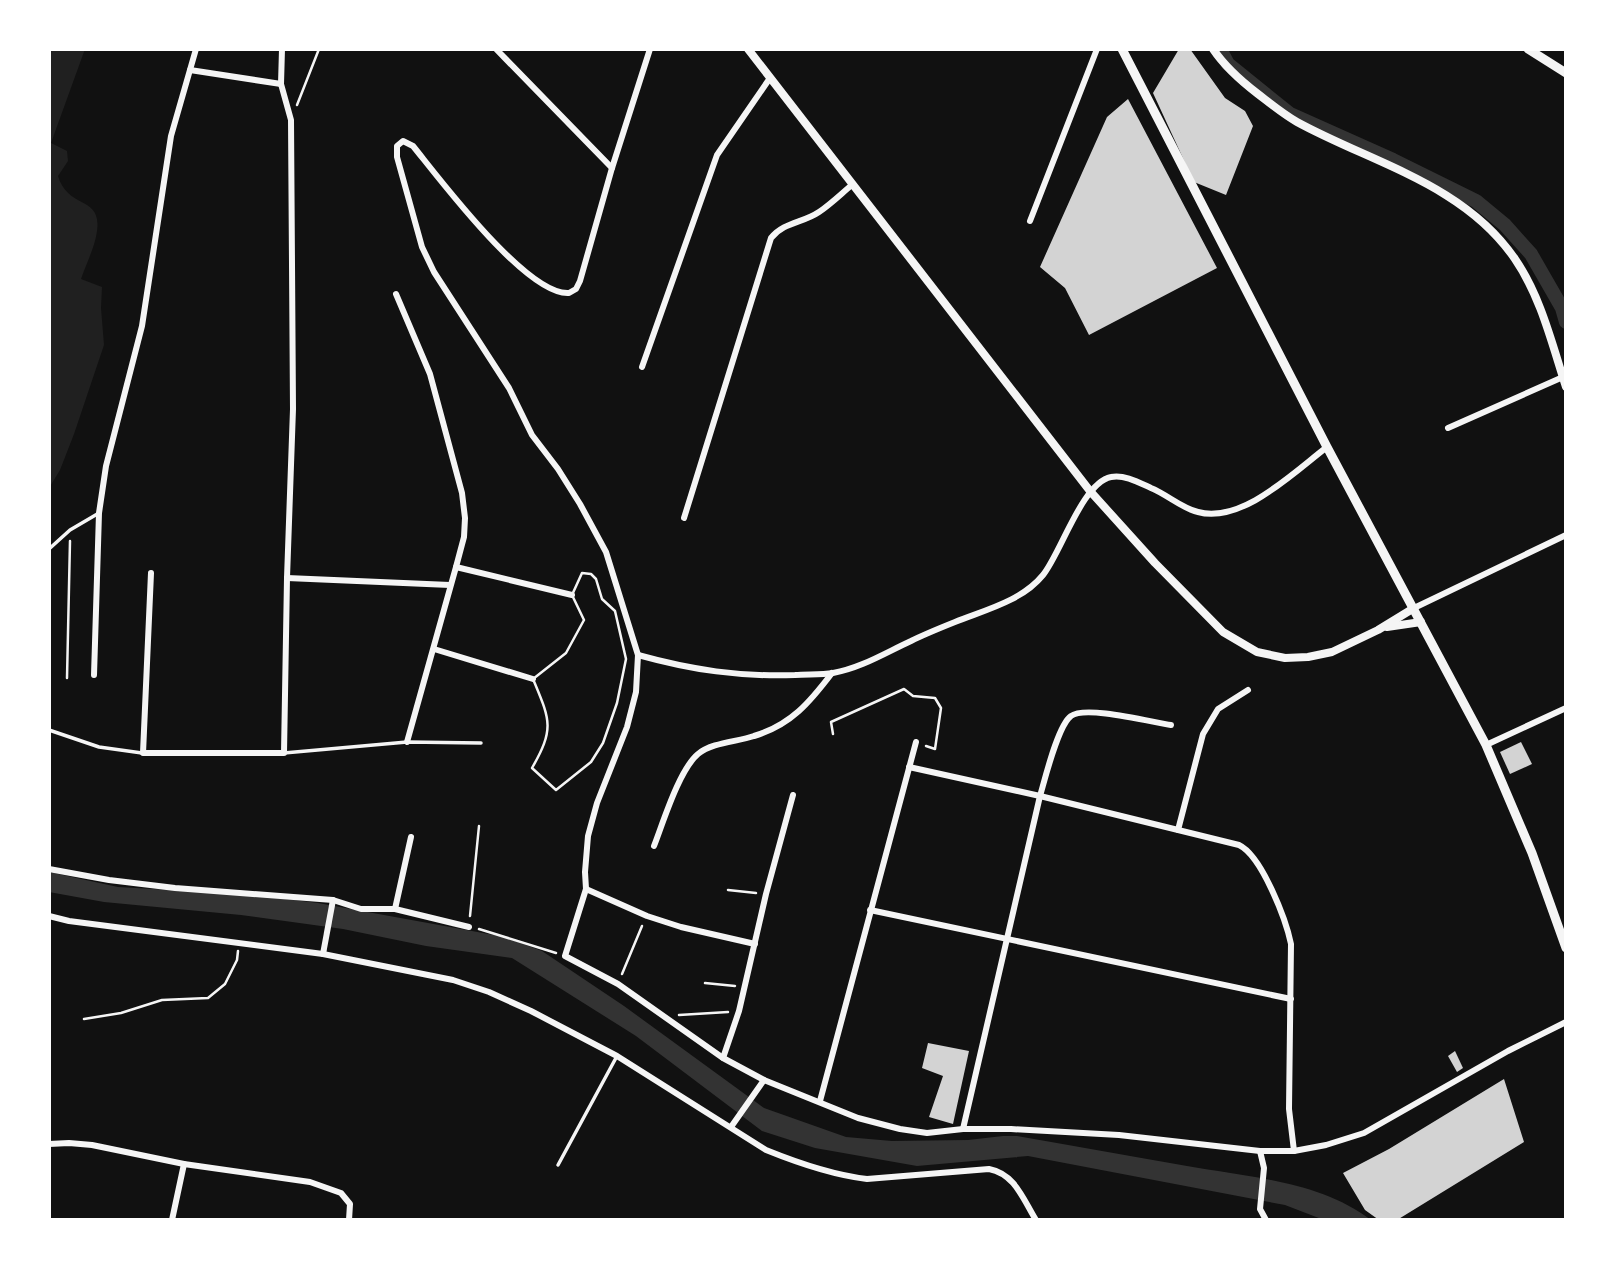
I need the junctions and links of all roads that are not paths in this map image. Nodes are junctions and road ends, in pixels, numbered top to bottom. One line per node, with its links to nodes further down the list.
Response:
1 (196, 49): 10 (street)
2 (282, 49): 13 (street)
3 (496, 49): 14 (street)
4 (650, 49): 14 (street)
5 (748, 49): 12 (street)
6 (1097, 49): 16 (street)
7 (1122, 49): 22 (main road)
8 (1213, 49): 19 (street)
9 (1528, 49): 11 (main road)
10 (190, 70): 13 (street); 24 (street)
11 (1566, 73)
12 (770, 78): 15 (street); 18 (street)
13 (281, 84): 30 (street)
14 (612, 168): 37 (street)
15 (853, 184): 23 (street); 25 (street)
16 (1030, 221)
17 (396, 294): 28 (street)
18 (642, 367)
19 (1563, 377): 20 (street); 21 (street)
20 (1566, 387)
21 (1448, 428)
22 (1327, 447): 23 (street); 33 (main road)
23 (1090, 491): 35 (street); 38 (street)
24 (99, 513): 27 (lane); 39 (street)
25 (684, 518)
26 (1566, 535): 33 (street)
27 (49, 549)
28 (456, 567): 31 (street); 32 (street)
29 (151, 573): 49 (street)
30 (287, 578): 31 (street); 50 (street)
31 (450, 585): 36 (street)
32 (572, 595)
33 (1414, 608): 34 (main road); 35 (street)
34 (1421, 622): 35 (street); 48 (main road)
35 (1378, 630)
36 (434, 649): 40 (street); 45 (street)
37 (638, 655): 38 (street); 58 (street)
38 (832, 673): 56 (street)
39 (94, 675)
40 (533, 679)
41 (1248, 690): 54 (street)
42 (1566, 708): 48 (street)
43 (1171, 725): 53 (street)
44 (49, 730): 49 (lane)
45 (407, 742): 46 (lane); 50 (lane)
46 (481, 743)
47 (916, 743): 51 (street)
48 (1486, 745): 66 (main road)
49 (144, 753): 50 (street)
50 (284, 753)
51 (909, 767): 53 (street); 61 (street)
52 (793, 795): 65 (street)
53 (1040, 796): 54 (street); 64 (street)
54 (1178, 830): 68 (street)
55 (411, 837): 60 (street)
56 (654, 846)
57 (49, 869): 59 (street)
58 (586, 889): 65 (street); 71 (street)
59 (333, 902): 60 (street); 67 (street)
60 (395, 909): 63 (street)
61 (870, 910): 64 (street); 73 (street)
62 (49, 916): 67 (street)
63 (469, 927)
64 (1006, 940): 68 (street); 75 (street)
65 (755, 944): 71 (street)
66 (1566, 948)
67 (323, 954): 70 (street)
68 (1291, 999): 78 (street)
69 (1566, 1023): 78 (street)
70 (617, 1056): 74 (street); 80 (lane)
71 (723, 1058): 72 (street)
72 (764, 1080): 73 (street); 74 (street)
73 (820, 1101): 75 (street)
74 (731, 1127): 83 (street)
75 (963, 1129): 77 (street)
76 (49, 1144): 79 (street)
77 (1260, 1151): 78 (street); 84 (street)
78 (1294, 1151)
79 (184, 1164): 81 (street); 82 (street)
80 (558, 1165)
81 (172, 1220)
82 (349, 1220)
83 (1036, 1220)
84 (1266, 1220)

